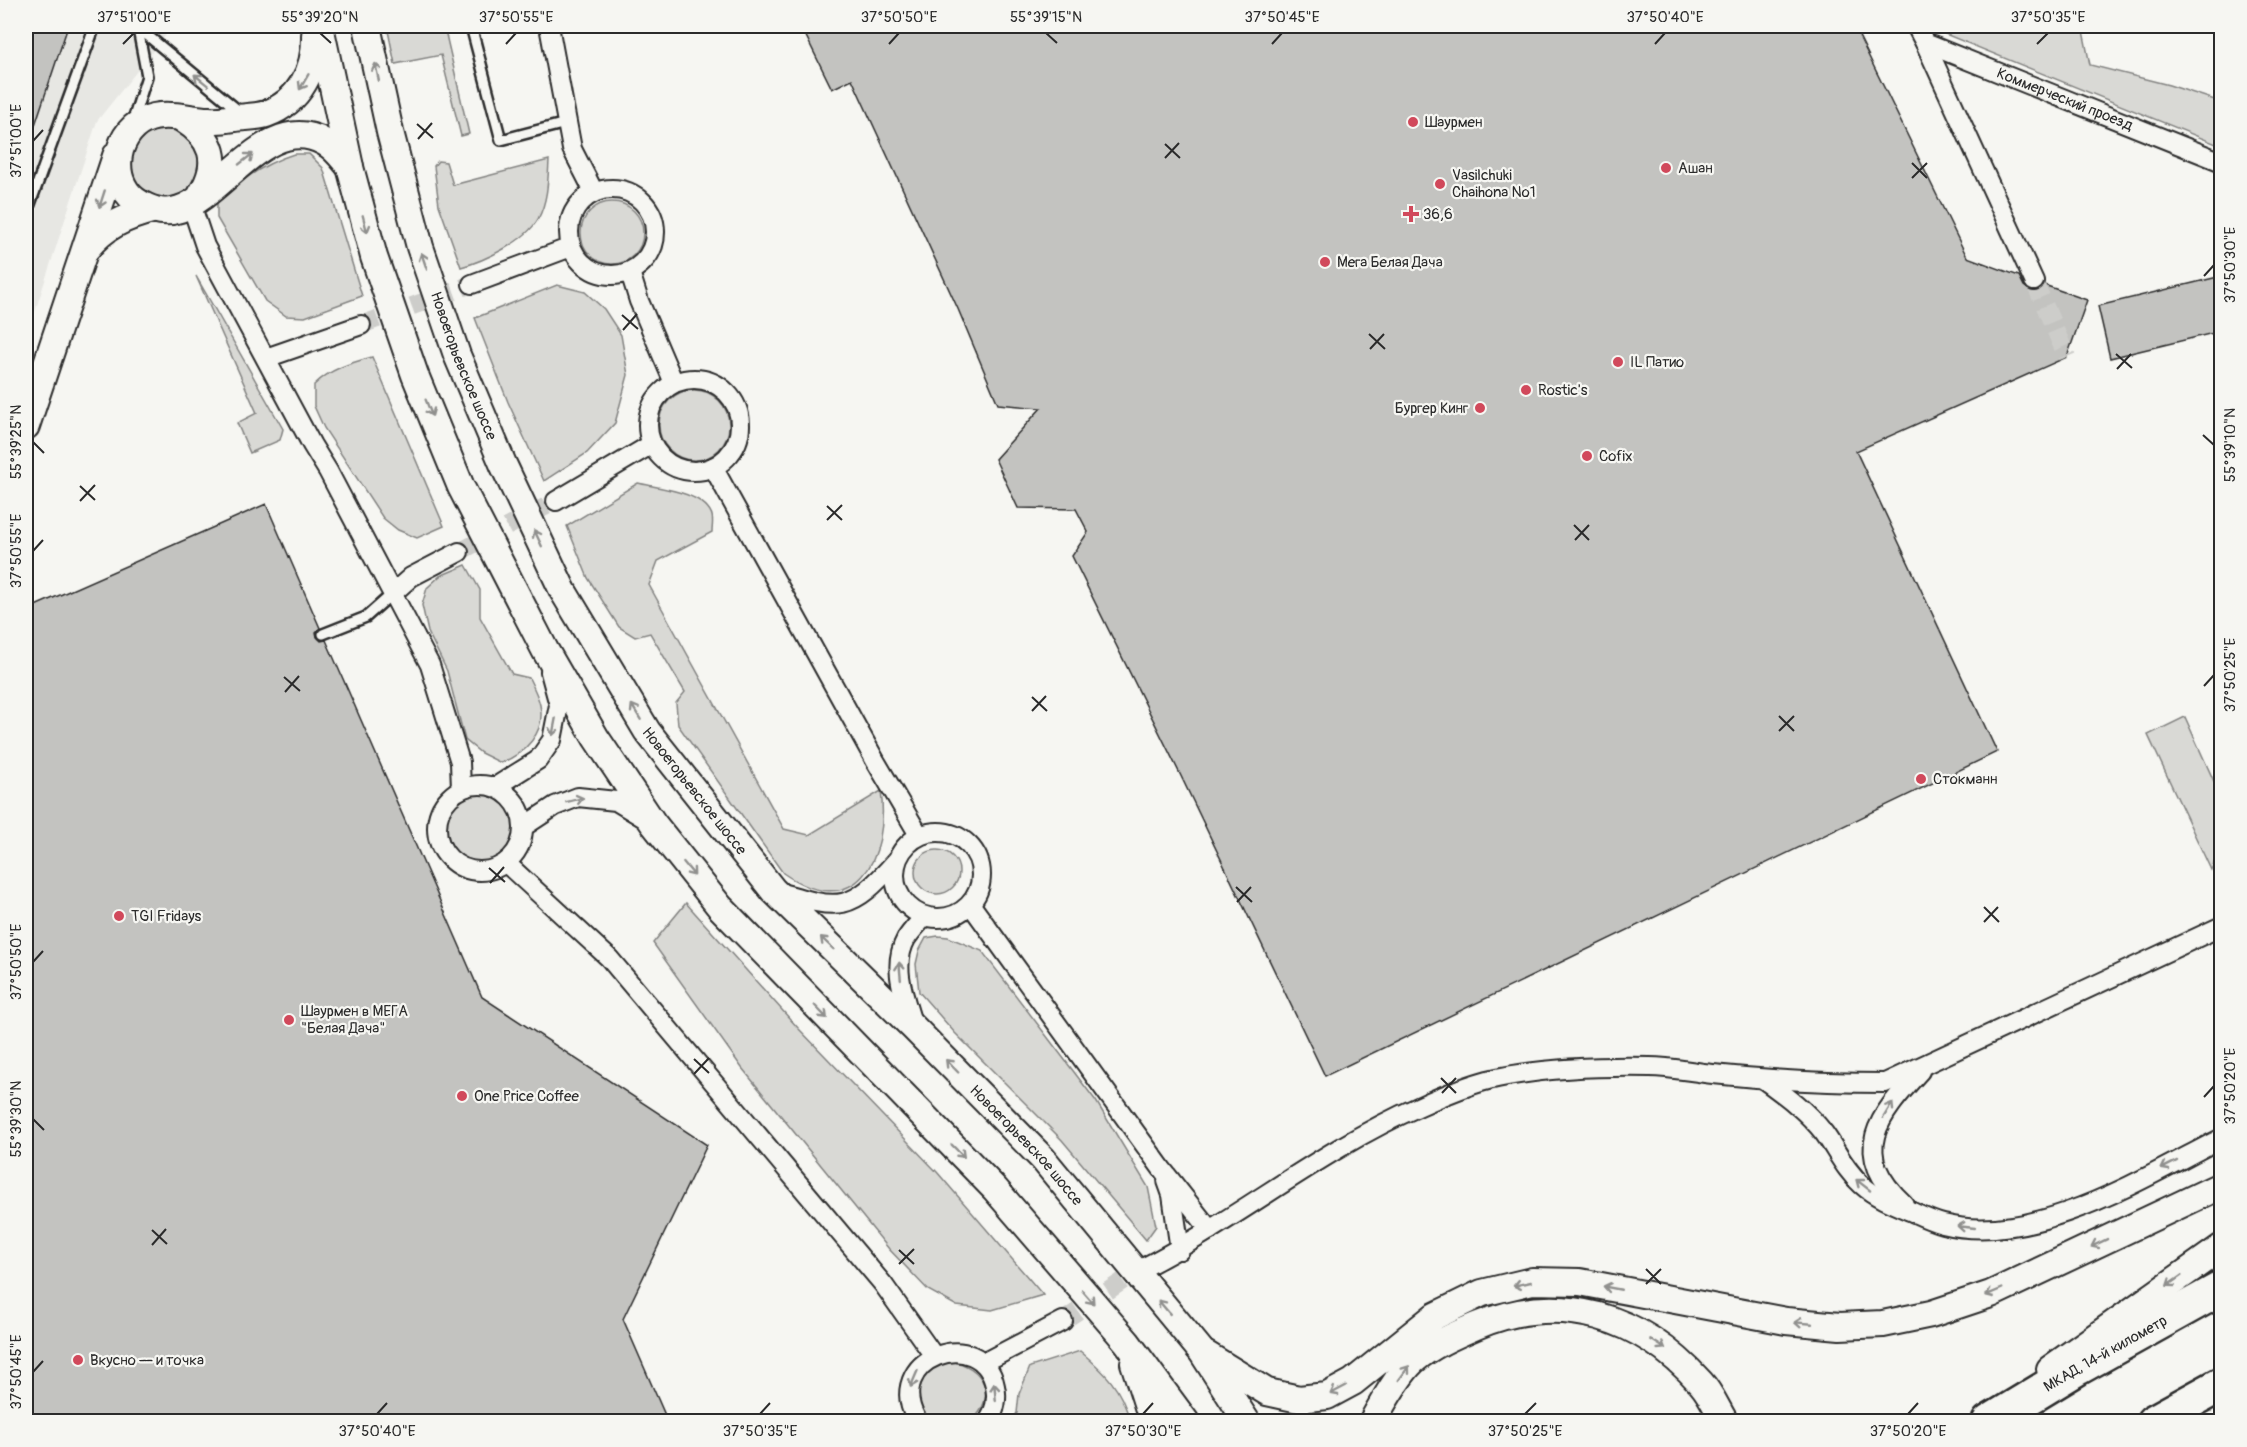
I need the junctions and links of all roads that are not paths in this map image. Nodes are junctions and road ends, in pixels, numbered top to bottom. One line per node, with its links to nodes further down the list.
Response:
1 (94, 26): 19 (lane)
2 (315, 26): 10 (main road, one-way to 10)
3 (321, 26): 15 (main road)
4 (367, 26): 43 (main road, Новоегорьевское шоссе, one-way to 4)
5 (471, 26): 12 (lane)
6 (549, 26): 12 (street)
7 (1916, 26): 9 (street)
8 (137, 27): 10 (lane, one-way to 8); 13 (lane)
9 (1925, 43): 14 (street, Коммерческий проезд); 23 (street)
10 (246, 117): 11 (main road)
11 (183, 118): 13 (main road); 17 (main road)
12 (566, 123): 16 (street)
13 (124, 139): 18 (main road); 21 (main road, one-way to 21)
14 (2222, 162)
15 (350, 167): 17 (main road, one-way to 15); 35 (main road, one-way to 35)
16 (594, 192): 20 (street); 22 (street)
17 (196, 200): 18 (main road); 26 (street)
18 (152, 210): 21 (main road)
19 (26, 215)
20 (571, 247): 22 (street); 24 (street)
21 (85, 251): 28 (main road)
22 (630, 272): 27 (street)
23 (2034, 281)
24 (472, 284)
25 (361, 325): 26 (street)
26 (266, 358): 33 (street)
27 (674, 383): 29 (street); 30 (street)
28 (26, 426)
29 (652, 444): 30 (street); 31 (street)
30 (713, 467): 40 (street)
31 (556, 501)
32 (459, 552): 33 (street)
33 (393, 593): 34 (lane); 37 (street)
34 (323, 634)
35 (545, 650): 36 (street, one-way to 36); 38 (main road)
36 (495, 787): 37 (street); 39 (street)
37 (461, 789): 42 (street)
38 (653, 823): 39 (street, one-way to 38); 62 (main road, one-way to 62)
39 (523, 827): 42 (street)
40 (919, 835): 41 (street); 44 (street)
41 (896, 861): 43 (street); 45 (street)
42 (506, 863): 64 (street)
43 (773, 890): 47 (main road, Новоегорьевское шоссе, one-way to 43)
44 (971, 905): 45 (street); 51 (street)
45 (924, 917): 47 (street, one-way to 45)
46 (2222, 926): 48 (street)
47 (914, 1028): 63 (main road, Новоегорьевское шоссе, one-way to 47)
48 (1927, 1064): 49 (street); 54 (street, one-way to 48)
49 (1761, 1078): 54 (street, one-way to 49); 56 (street)
50 (2222, 1138): 54 (street, one-way to 54)
51 (1162, 1169): 56 (street); 58 (street)
52 (2222, 1177): 55 (main road)
53 (2222, 1185): 55 (main road)
54 (1914, 1213)
55 (2150, 1218): 63 (main road, one-way to 63)
56 (1210, 1230): 58 (street)
57 (2222, 1247): 74 (main road, one-way to 74)
58 (1180, 1250): 59 (street)
59 (1139, 1270)
60 (2222, 1288): 75 (highway, МКАД, 14-й километр)
61 (1063, 1321): 65 (street)
62 (1127, 1342): 67 (main road); 70 (main road)
63 (1202, 1352): 71 (main road, Новоегорьевское шоссе)
64 (934, 1356): 65 (street); 68 (street, one-way to 68)
65 (983, 1363): 69 (street, one-way to 65)
66 (2222, 1384): 76 (highway)
67 (1183, 1419)
68 (918, 1422)
69 (988, 1422)
70 (1153, 1422)
71 (1247, 1422)
72 (1372, 1422): 73 (main road, one-way to 73)
73 (1725, 1422)
74 (1976, 1422)
75 (1989, 1422)
76 (2153, 1422)

